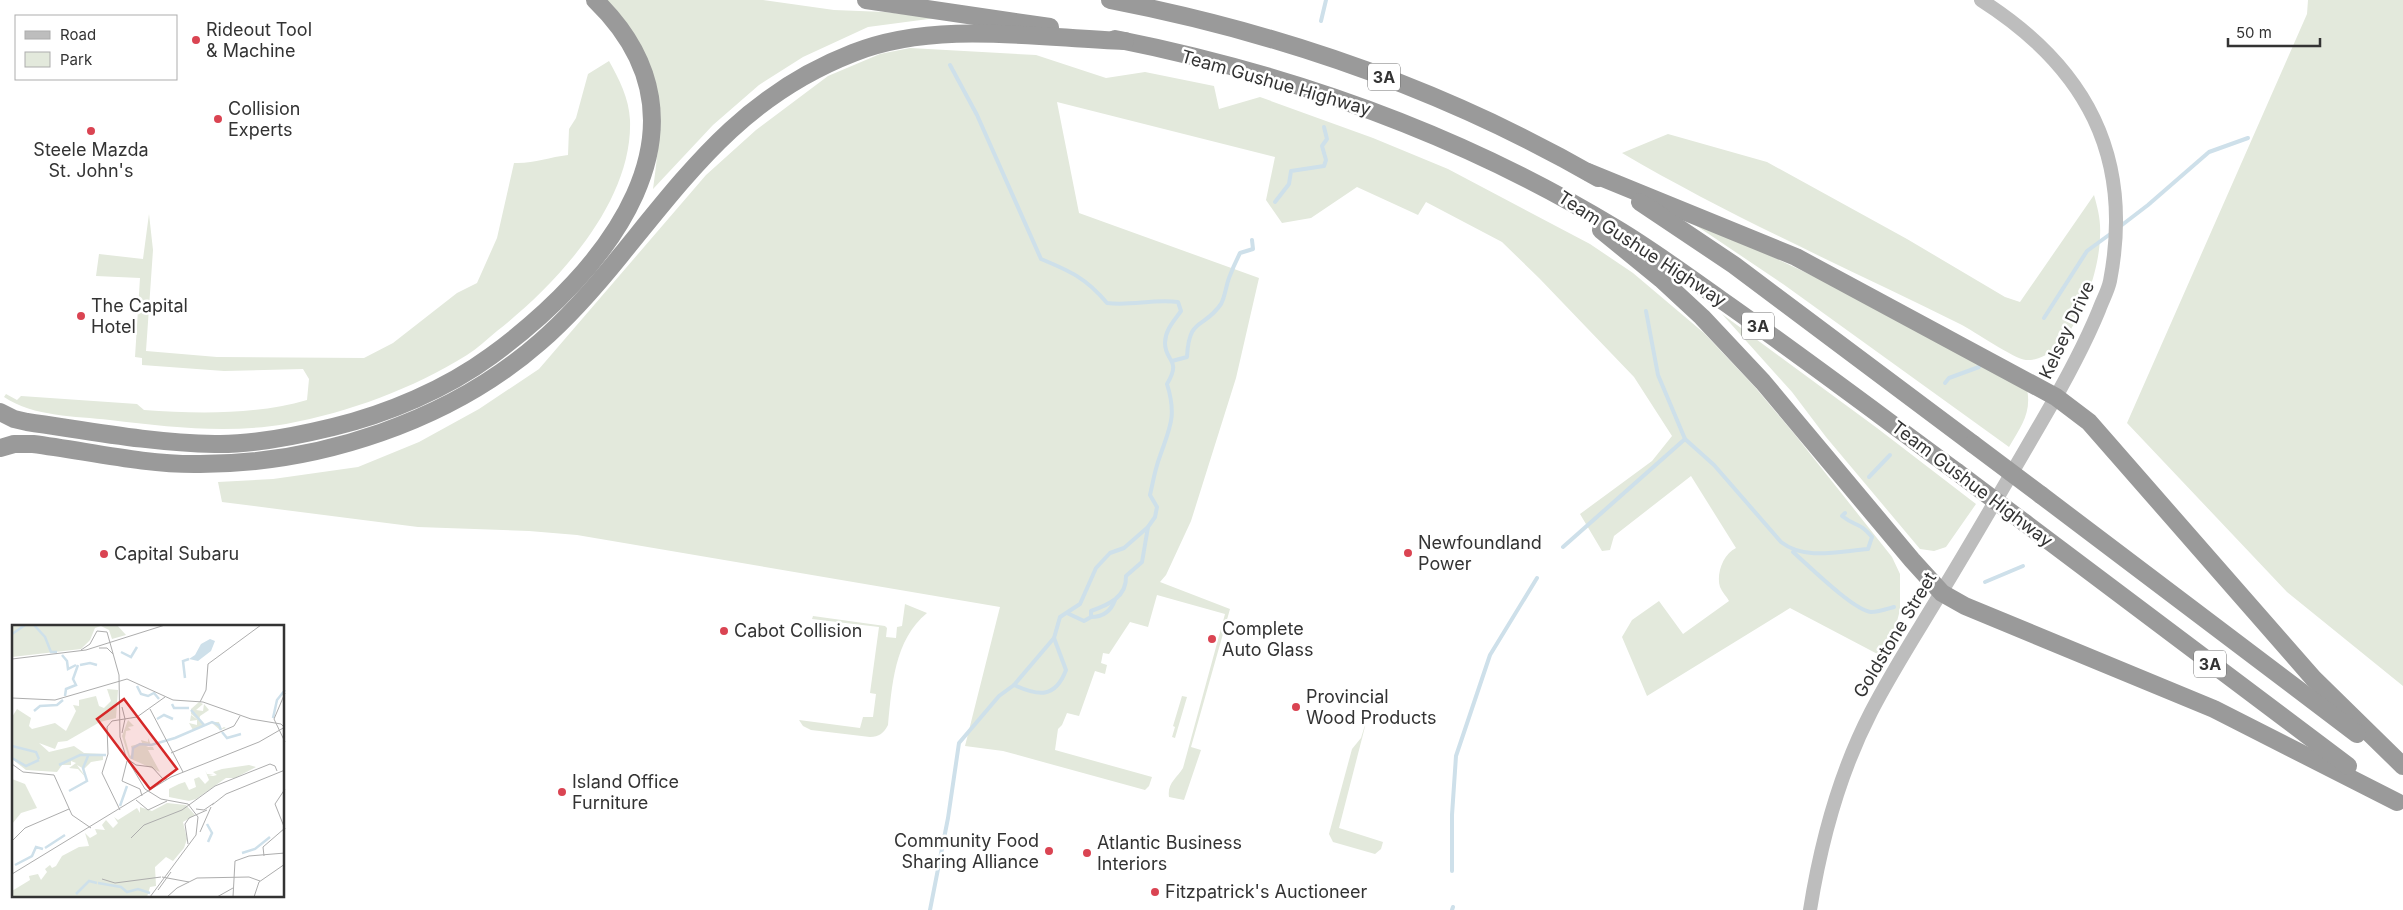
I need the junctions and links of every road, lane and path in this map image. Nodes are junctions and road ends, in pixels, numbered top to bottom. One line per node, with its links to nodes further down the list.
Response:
1 (595, 0): 11 (highway)
2 (866, 0): 7 (highway, Team Gushue Highway / 3A)
3 (1110, 0): 6 (highway, Team Gushue Highway / 3A)
4 (1142, 0): 6 (highway)
5 (1981, 0): 10 (main road, Kelsey Drive)
6 (1170, 12): 8 (highway, Team Gushue Highway / 3A)
7 (1125, 41): 9 (highway, Team Gushue Highway / 3A); 12 (highway)
8 (1588, 172): 10 (highway); 14 (highway, Team Gushue Highway / 3A, bridge)
9 (1552, 191): 13 (highway); 15 (highway, Team Gushue Highway / 3A, bridge)
10 (2056, 397): 13 (main road, Goldstone Street); 14 (highway)
11 (0, 412)
12 (0, 448)
13 (1942, 593): 15 (highway); 16 (main road, Goldstone Street)
14 (2403, 767)
15 (2400, 805)
16 (1810, 910)

